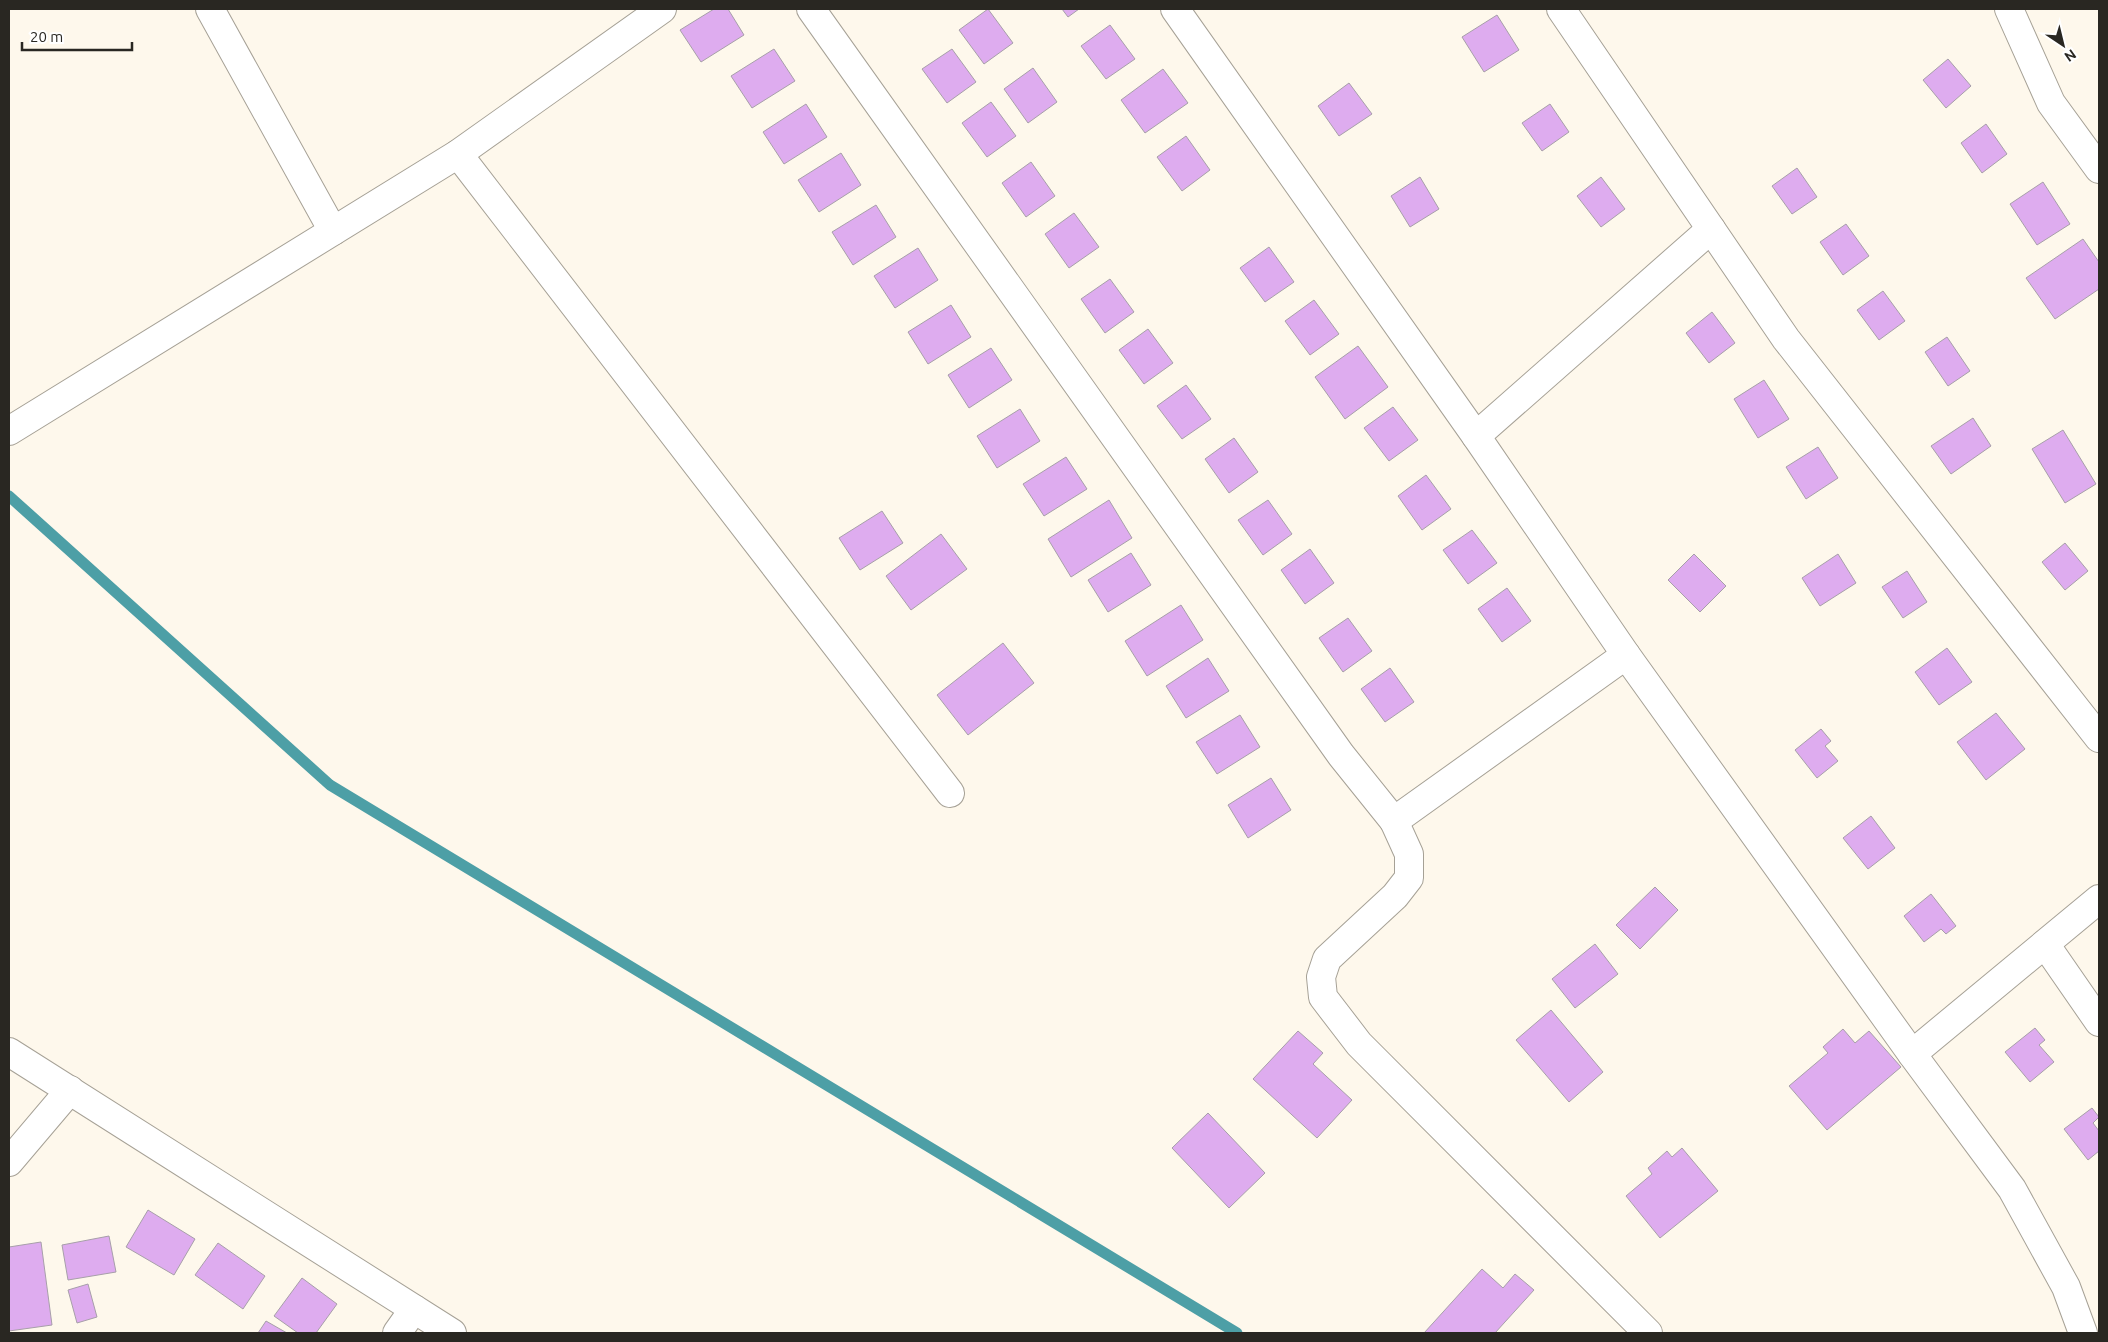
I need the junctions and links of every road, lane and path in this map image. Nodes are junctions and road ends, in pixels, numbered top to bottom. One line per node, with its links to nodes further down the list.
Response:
1 (210, 9): 10 (street)
2 (811, 9): 16 (street)
3 (1175, 9): 12 (street)
4 (1561, 9): 9 (street)
5 (2009, 9): 8 (street)
6 (653, 11): 7 (street)
7 (458, 154): 10 (street); 15 (street)
8 (2099, 169)
9 (1711, 229): 12 (street); 14 (street)
10 (333, 231): 11 (street)
11 (9, 431)
12 (1476, 436): 13 (street)
13 (1626, 655): 16 (street); 21 (street)
14 (2099, 738)
15 (950, 793)
16 (1394, 820): 27 (street)
17 (2099, 899): 18 (street)
18 (2045, 944): 19 (street); 21 (street)
19 (2099, 1022)
20 (9, 1052): 22 (street)
21 (1912, 1054): 28 (street)
22 (70, 1090): 23 (street); 24 (street)
23 (9, 1162)
24 (414, 1310): 25 (street); 26 (street)
25 (397, 1333)
26 (452, 1333)
27 (1648, 1333)
28 (2083, 1333)

